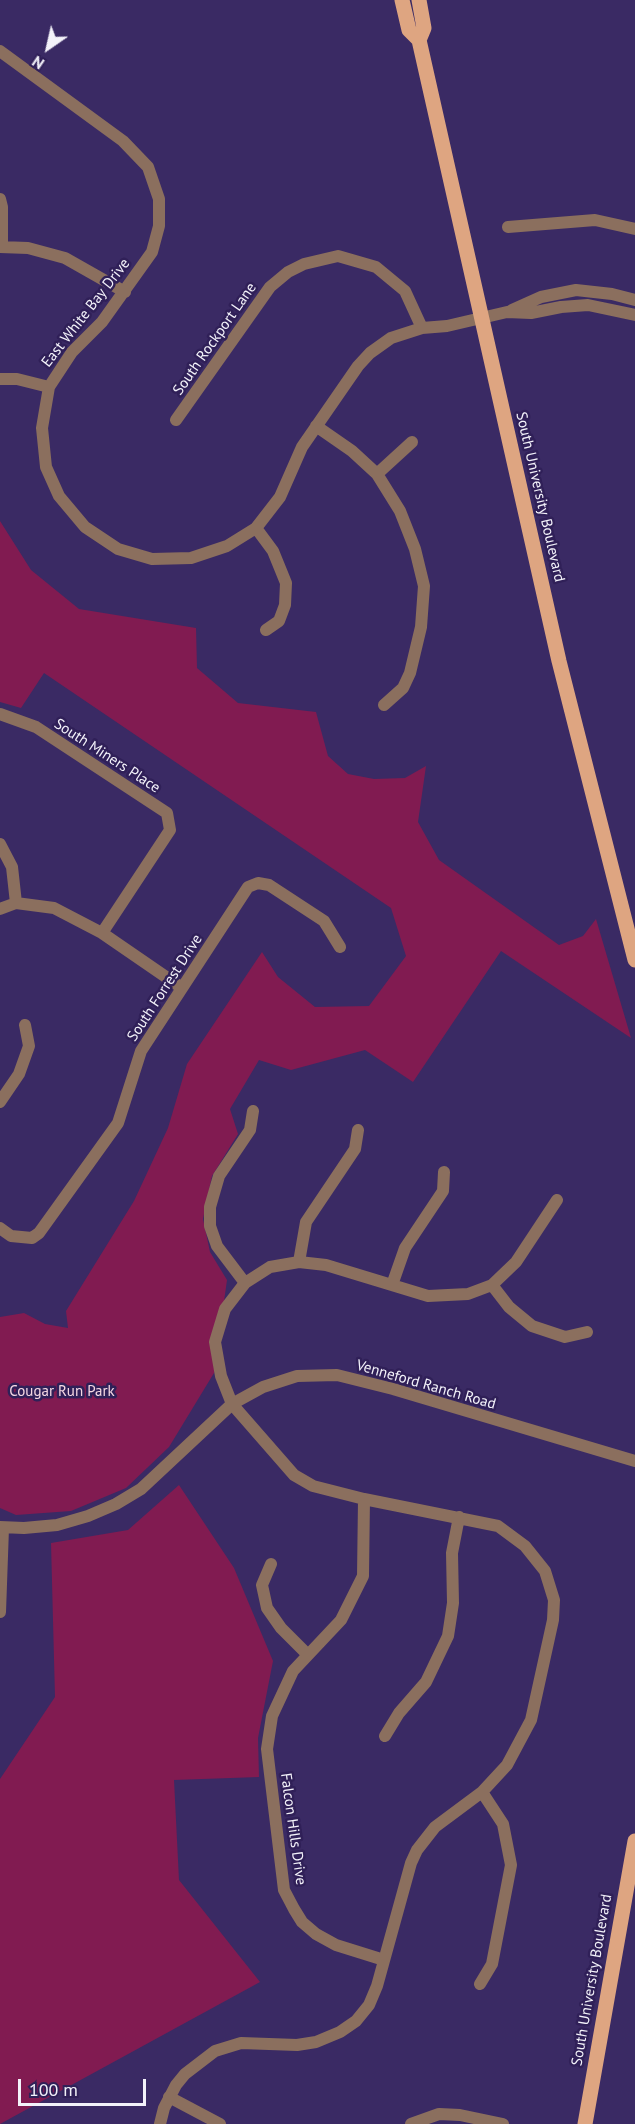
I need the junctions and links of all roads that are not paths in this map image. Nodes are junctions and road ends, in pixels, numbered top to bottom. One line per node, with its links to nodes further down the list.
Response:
1 (402, 0): 3 (main road, South University Boulevard)
2 (419, 0): 3 (main road, South University Boulevard)
3 (419, 40): 13 (main road, South University Boulevard)
4 (0, 51): 9 (street, East White Bay Drive)
5 (0, 199): 8 (street)
6 (508, 227): 7 (street)
7 (635, 229)
8 (1, 247): 9 (street)
9 (125, 292): 16 (street, East White Bay Drive)
10 (635, 300): 11 (street)
11 (507, 312): 12 (street); 13 (street, East White Bay Drive)
12 (635, 315)
13 (481, 318): 14 (street, East White Bay Drive); 30 (main road, South University Boulevard)
14 (422, 328): 17 (street, South Rockport Lane); 18 (street, East White Bay Drive)
15 (0, 379): 16 (street)
16 (49, 387): 21 (street, East White Bay Drive)
17 (176, 420)
18 (316, 426): 20 (street); 21 (street, East White Bay Drive)
19 (412, 442): 20 (street)
20 (376, 474): 23 (street)
21 (256, 528): 22 (street)
22 (266, 630)
23 (384, 705)
24 (0, 714): 28 (street, South Miners Place)
25 (0, 843): 26 (street)
26 (16, 903): 27 (street); 28 (street)
27 (0, 909)
28 (102, 933): 31 (street)
29 (340, 947): 31 (street, South Forrest Drive)
30 (635, 960)
31 (182, 988): 38 (street, South Forrest Drive)
32 (25, 1026): 33 (street)
33 (0, 1102)
34 (253, 1111): 40 (street)
35 (358, 1130): 39 (street)
36 (444, 1172): 41 (street)
37 (557, 1200): 42 (street)
38 (0, 1228)
39 (299, 1262): 40 (street); 41 (street)
40 (245, 1283): 44 (street)
41 (392, 1285): 42 (street)
42 (492, 1285): 43 (street)
43 (587, 1332)
44 (232, 1404): 45 (street, Venneford Ranch Road); 46 (street); 48 (street, Venneford Ranch Road)
45 (635, 1461)
46 (364, 1499): 47 (street); 51 (street, Falcon Hills Drive)
47 (459, 1517): 52 (street); 53 (street)
48 (1, 1527): 50 (street)
49 (271, 1564): 51 (street)
50 (0, 1612)
51 (307, 1654): 55 (street, Falcon Hills Drive)
52 (385, 1736)
53 (482, 1792): 55 (street); 56 (street)
54 (635, 1841): 62 (main road, South University Boulevard)
55 (384, 1960): 57 (street)
56 (480, 1984)
57 (169, 2097): 58 (street); 59 (street)
58 (160, 2124)
59 (220, 2124)
60 (411, 2124): 61 (street)
61 (503, 2124)
62 (585, 2124)

